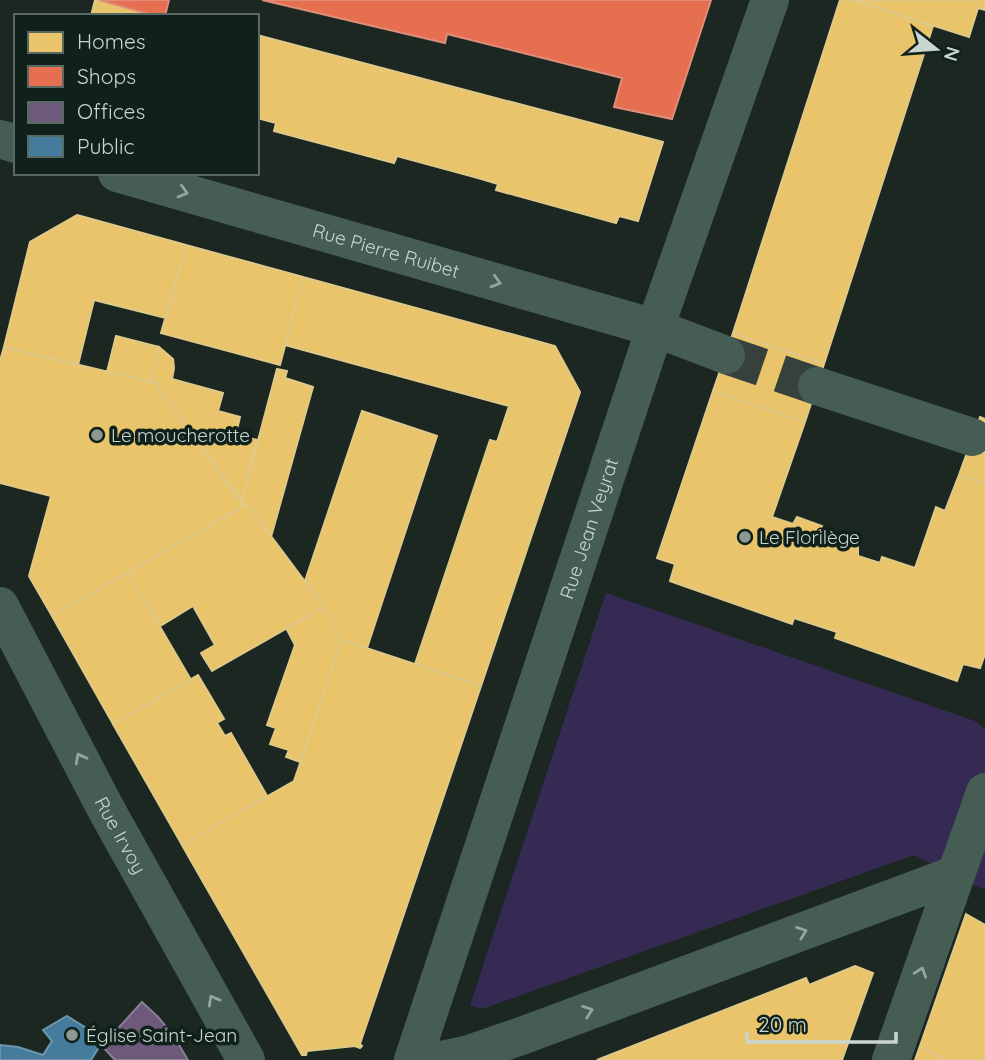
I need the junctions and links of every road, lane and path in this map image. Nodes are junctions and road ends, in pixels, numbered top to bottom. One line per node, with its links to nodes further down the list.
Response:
1 (770, 0): 3 (street, Rue Jean Veyrat)
2 (124, 175): 3 (street, Rue Pierre Ruibet, one-way to 3)
3 (654, 328): 4 (street, Rue Pierre Ruibet); 11 (street, Rue Jean Veyrat)
4 (726, 355)
5 (817, 386): 6 (street)
6 (972, 437)
7 (0, 606): 10 (street, Rue Irvoy, one-way to 7)
8 (985, 792): 9 (street)
9 (954, 875): 12 (street, one-way to 9); 13 (street, one-way to 9)
10 (246, 1060)
11 (413, 1060)
12 (441, 1060)
13 (891, 1060)

